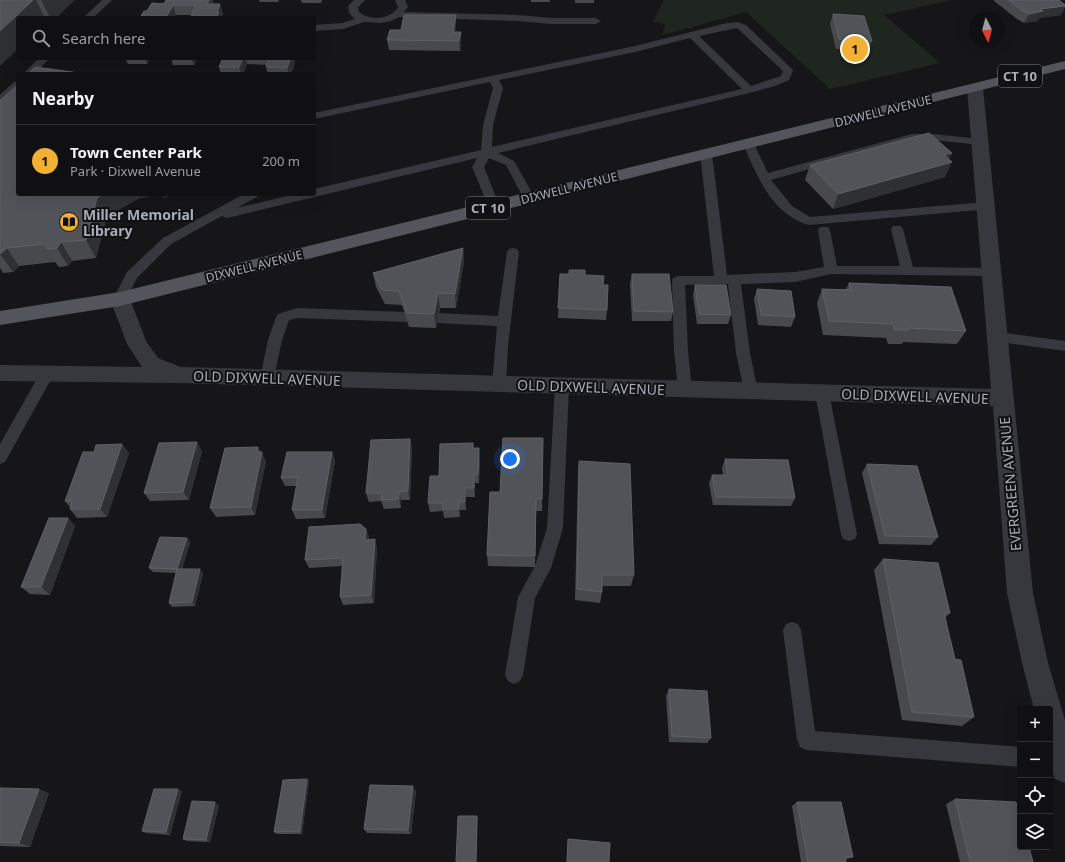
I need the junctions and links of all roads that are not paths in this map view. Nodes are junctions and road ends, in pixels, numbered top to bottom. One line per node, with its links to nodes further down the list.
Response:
1 (107, 0): 5 (lane)
2 (360, 0): 6 (lane)
3 (400, 0): 4 (lane)
4 (399, 14): 6 (lane); 7 (lane)
5 (90, 16)
6 (364, 19): 8 (lane)
7 (596, 21)
8 (316, 28)
9 (692, 35): 13 (lane); 16 (lane); 16 (lane)
10 (43, 60): 12 (lane)
11 (1065, 65): 15 (main road, DIXWELL AVENUE / CT 10)
12 (30, 72)
13 (493, 79): 18 (lane); 21 (lane)
14 (16, 86): 17 (lane)
15 (975, 88): 19 (street, EVERGREEN AVENUE); 20 (main road, DIXWELL AVENUE / CT 10)
16 (749, 90): 21 (lane)
17 (0, 101)
18 (316, 116)
19 (980, 142): 23 (lane); 28 (street, EVERGREEN AVENUE)
20 (749, 144): 22 (main road, DIXWELL AVENUE / CT 10); 23 (lane)
21 (486, 152): 24 (lane); 27 (lane); 29 (lane)
22 (706, 154): 27 (main road, DIXWELL AVENUE / CT 10); 37 (lane)
23 (764, 178): 28 (lane)
24 (316, 193)
25 (249, 196): 30 (lane)
26 (305, 196): 30 (lane)
27 (529, 198): 29 (main road, DIXWELL AVENUE / CT 10)
28 (986, 206): 36 (street, EVERGREEN AVENUE)
29 (494, 207): 38 (main road, DIXWELL AVENUE / CT 10)
30 (207, 219): 38 (lane)
31 (897, 229): 35 (lane)
32 (824, 230): 34 (lane)
33 (512, 252): 42 (lane)
34 (831, 270): 35 (lane); 37 (lane)
35 (908, 271): 36 (lane)
36 (991, 272): 43 (street, EVERGREEN AVENUE)
37 (728, 280): 51 (lane); 52 (lane)
38 (120, 299): 39 (main road, DIXWELL AVENUE / CT 10); 47 (street, OLD DIXWELL AVENUE)
39 (0, 318)
40 (406, 318): 48 (lane)
41 (438, 318): 42 (lane)
42 (504, 322): 49 (lane)
43 (997, 337): 44 (lane); 54 (street, EVERGREEN AVENUE)
44 (1065, 346)
45 (0, 373): 46 (street, OLD DIXWELL AVENUE)
46 (46, 374): 47 (street, OLD DIXWELL AVENUE); 55 (lane)
47 (179, 375): 48 (street, OLD DIXWELL AVENUE)
48 (267, 378): 49 (street, OLD DIXWELL AVENUE)
49 (499, 384): 50 (street, OLD DIXWELL AVENUE)
50 (562, 386): 51 (street, OLD DIXWELL AVENUE); 58 (lane)
51 (685, 389): 52 (street, OLD DIXWELL AVENUE)
52 (751, 391): 53 (street, OLD DIXWELL AVENUE)
53 (822, 393): 54 (street, OLD DIXWELL AVENUE); 56 (lane)
54 (1003, 398): 59 (street, EVERGREEN AVENUE)
55 (0, 458)
56 (849, 534)
57 (792, 630): 61 (lane)
58 (514, 675)
59 (1047, 706)
60 (1053, 732): 62 (street)
61 (1017, 757)
62 (1059, 763)

